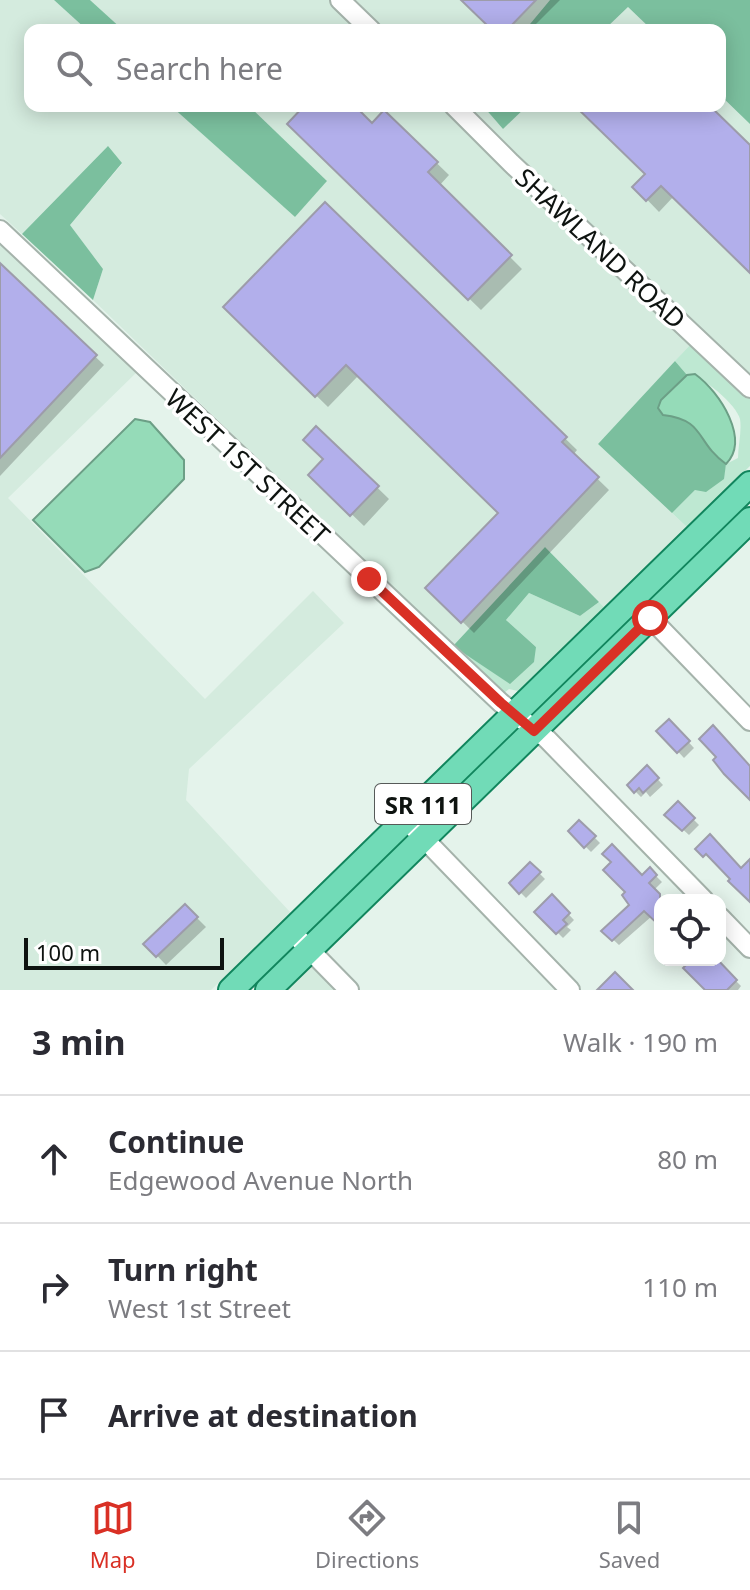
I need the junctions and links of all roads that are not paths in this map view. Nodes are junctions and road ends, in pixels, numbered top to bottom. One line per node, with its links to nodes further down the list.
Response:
1 (340, 0): 2 (street)
2 (365, 24)
3 (460, 112): 5 (street, SHAWLAND ROAD)
4 (0, 230): 10 (street, WEST 1ST STREET)
5 (750, 388)
6 (749, 488): 8 (main road, SR 111)
7 (750, 520): 9 (main road, SR 111)
8 (632, 599): 9 (street); 10 (main road, SR 111)
9 (650, 618): 11 (street); 12 (main road, SR 111)
10 (514, 715): 12 (street, WEST 1ST STREET); 13 (main road, SR 111)
11 (750, 721)
12 (534, 731): 14 (main road, SR 111); 15 (street, WEST 1ST STREET)
13 (406, 820): 14 (street); 17 (main road, SR 111)
14 (423, 838): 19 (main road, SR 111); 23 (street)
15 (698, 894)
16 (726, 923): 18 (street)
17 (292, 932): 19 (street); 20 (main road, SR 111)
18 (750, 948)
19 (309, 950): 21 (main road, SR 111); 22 (street)
20 (231, 990)
21 (268, 990)
22 (349, 990)
23 (570, 990)

